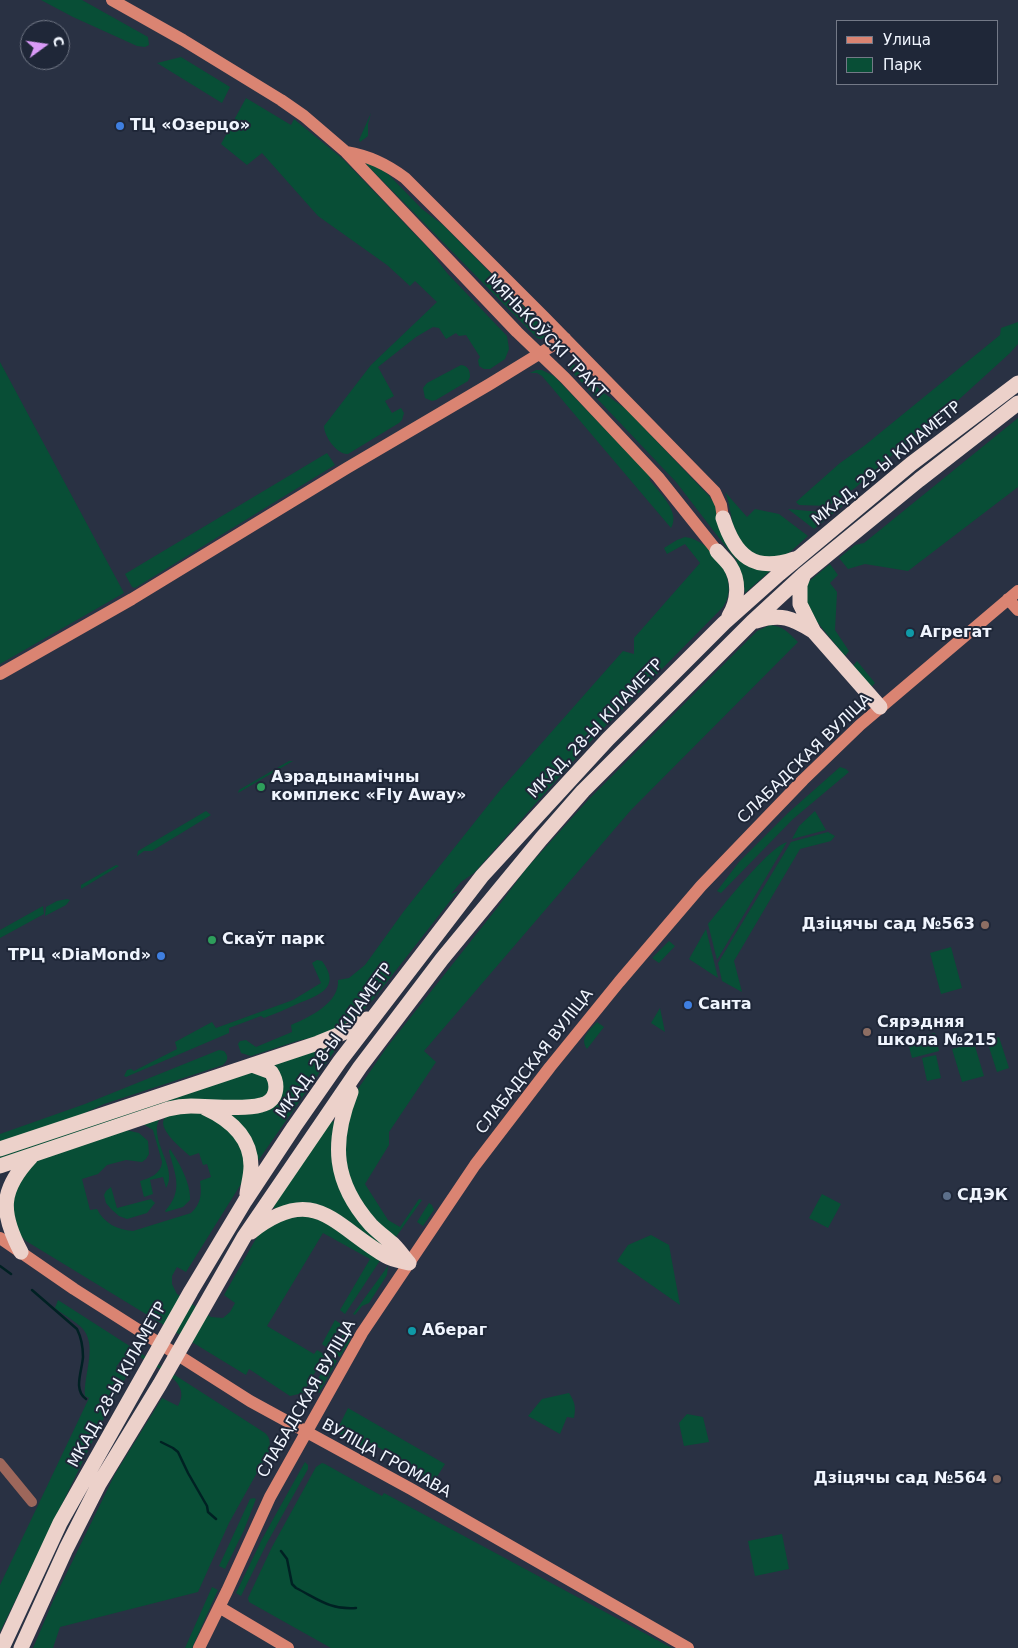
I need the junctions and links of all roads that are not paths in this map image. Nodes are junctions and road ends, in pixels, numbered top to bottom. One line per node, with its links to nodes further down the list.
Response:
1 (112, 0): 2 (main road, МЯНЬКОЎСКІ ТРАКТ)
2 (346, 152): 3 (main road, МЯНЬКОЎСКІ ТРАКТ); 4 (main road, МЯНЬКОЎСКІ ТРАКТ)
3 (565, 338): 4 (main road); 7 (main road, МЯНЬКОЎСКІ ТРАКТ)
4 (540, 354): 8 (main road, МЯНЬКОЎСКІ ТРАКТ); 18 (main road)
5 (1018, 383): 9 (highway, МКАД, 29-Ы КІЛАМЕТР)
6 (1018, 403): 11 (highway, МКАД, 29-Ы КІЛАМЕТР)
7 (723, 518): 9 (highway)
8 (717, 551): 16 (highway)
9 (800, 556): 10 (highway, МКАД, 29-Ы КІЛАМЕТР)
10 (779, 574): 16 (highway, МКАД, 28-Ы КІЛАМЕТР)
11 (804, 574): 12 (highway, МКАД, 29-Ы КІЛАМЕТР); 17 (highway)
12 (791, 587): 15 (highway, МКАД, 28-Ы КІЛАМЕТР)
13 (1013, 595): 14 (main road); 19 (main road, СЛАБАДСКАЯ ВУЛІЦА)
14 (1018, 610)
15 (752, 622): 17 (highway); 22 (highway, МКАД, 28-Ы КІЛАМЕТР)
16 (724, 623): 20 (highway, МКАД, 28-Ы КІЛАМЕТР)
17 (814, 632): 19 (highway)
18 (0, 674)
19 (880, 707): 31 (main road, СЛАБАДСКАЯ ВУЛІЦА)
20 (378, 1010): 21 (highway); 27 (highway, МКАД, 28-Ы КІЛАМЕТР)
21 (252, 1065): 23 (highway); 24 (highway)
22 (360, 1067): 28 (highway, МКАД, 28-Ы КІЛАМЕТР); 31 (highway)
23 (201, 1106): 25 (highway); 27 (highway)
24 (0, 1149)
25 (34, 1155): 26 (highway); 30 (highway)
26 (0, 1166)
27 (245, 1201): 36 (highway, МКАД, 28-Ы КІЛАМЕТР)
28 (244, 1237): 31 (highway); 37 (highway, МКАД, 28-Ы КІЛАМЕТР)
29 (0, 1238): 30 (main road, ВУЛІЦА ГРОМАВА)
30 (21, 1252): 32 (main road, ВУЛІЦА ГРОМАВА)
31 (408, 1263): 32 (main road, СЛАБАДСКАЯ ВУЛІЦА)
32 (305, 1433): 35 (main road, СЛАБАДСКАЯ ВУЛІЦА); 40 (main road, ВУЛІЦА ГРОМАВА)
33 (0, 1464): 34 (street)
34 (32, 1502)
35 (219, 1607): 38 (main road, СЛАБАДСКАЯ ВУЛІЦА); 39 (main road)
36 (2, 1648)
37 (21, 1648)
38 (199, 1648)
39 (288, 1648)
40 (688, 1648)

